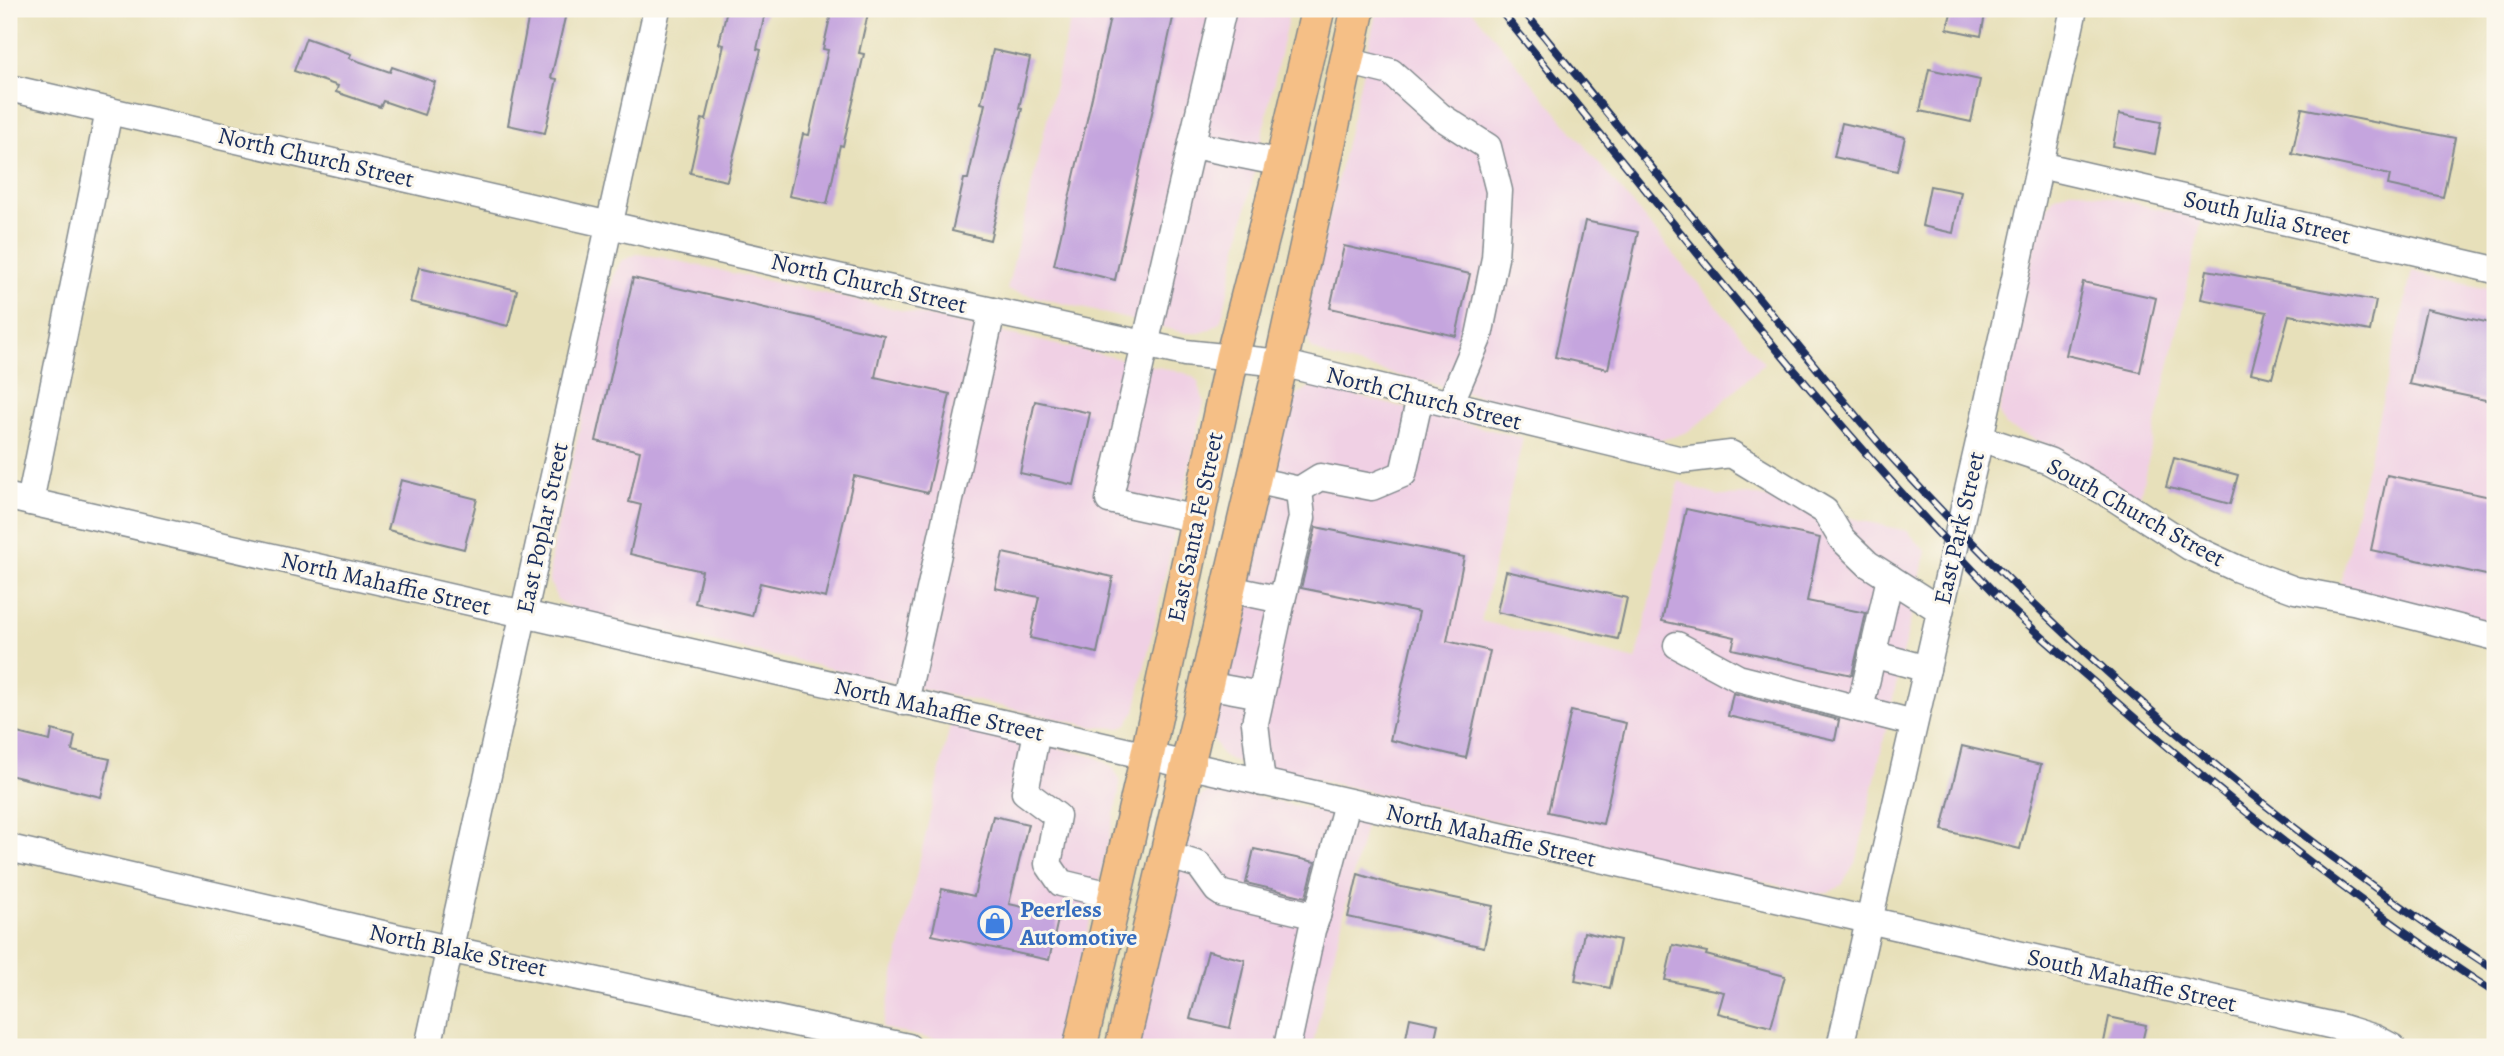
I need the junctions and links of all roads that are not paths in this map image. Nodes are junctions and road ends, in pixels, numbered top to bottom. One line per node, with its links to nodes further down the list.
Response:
1 (657, 9): 12 (street, East Poplar Street)
2 (1223, 9): 9 (street)
3 (1318, 9): 10 (main road, East Santa Fe Street)
4 (1358, 9): 6 (main road, East Santa Fe Street)
5 (2074, 9): 11 (street, East Park Street)
6 (1346, 61): 17 (main road, East Santa Fe Street); 19 (street)
7 (9, 88): 8 (street, North Church Street)
8 (109, 111): 12 (street, North Church Street); 23 (street)
9 (1193, 145): 10 (street); 15 (street)
10 (1282, 163): 16 (main road, East Santa Fe Street)
11 (2040, 165): 13 (street, South Julia Street); 20 (street, East Park Street)
12 (609, 223): 14 (street, North Church Street); 29 (street, East Poplar Street)
13 (2495, 270)
14 (992, 311): 15 (street, North Church Street); 36 (street)
15 (1144, 344): 16 (street, North Church Street); 24 (street)
16 (1232, 357): 17 (street, North Church Street); 24 (main road, East Santa Fe Street)
17 (1281, 363): 18 (street, North Church Street); 21 (main road, East Santa Fe Street)
18 (1420, 397): 19 (street, North Church Street); 22 (street)
19 (1450, 404): 25 (street, North Church Street)
20 (1980, 438): 28 (street, East Park Street); 30 (street, South Church Street)
21 (1254, 480): 22 (street); 26 (main road, East Santa Fe Street)
22 (1299, 490): 27 (street)
23 (19, 500): 29 (street, North Mahaffie Street)
24 (1197, 519): 40 (main road, East Santa Fe Street)
25 (1890, 578): 28 (street); 32 (street)
26 (1228, 589): 27 (street); 34 (main road, East Santa Fe Street)
27 (1282, 600): 35 (street)
28 (1940, 610): 33 (street, East Park Street)
29 (523, 614): 36 (street, North Mahaffie Street); 49 (street, East Poplar Street)
30 (2495, 636)
31 (1677, 645): 37 (street)
32 (1872, 654): 33 (street); 37 (street)
33 (1927, 669): 38 (street, East Park Street)
34 (1206, 685): 35 (street); 41 (main road, East Santa Fe Street)
35 (1261, 695): 42 (street)
36 (905, 702): 39 (street, North Mahaffie Street)
37 (1860, 709): 38 (street)
38 (1914, 723): 48 (street, East Park Street)
39 (1037, 732): 40 (street, North Mahaffie Street); 46 (street)
40 (1147, 757): 41 (street, North Mahaffie Street); 46 (main road, East Santa Fe Street)
41 (1187, 766): 42 (street, North Mahaffie Street); 45 (main road, East Santa Fe Street)
42 (1262, 783): 43 (street, North Mahaffie Street)
43 (1347, 803): 47 (street); 48 (street, North Mahaffie Street)
44 (9, 848): 49 (street, North Blake Street)
45 (1167, 855): 47 (street); 53 (main road, East Santa Fe Street)
46 (1115, 896): 52 (main road, East Santa Fe Street)
47 (1317, 916): 54 (street)
48 (1868, 921): 55 (street, East Park Street); 56 (street, South Mahaffie Street)
49 (448, 949): 50 (street, East Poplar Street); 51 (street, North Blake Street)
50 (428, 1047)
51 (908, 1047)
52 (1080, 1047)
53 (1122, 1047)
54 (1287, 1047)
55 (1840, 1047)
56 (2392, 1047)

